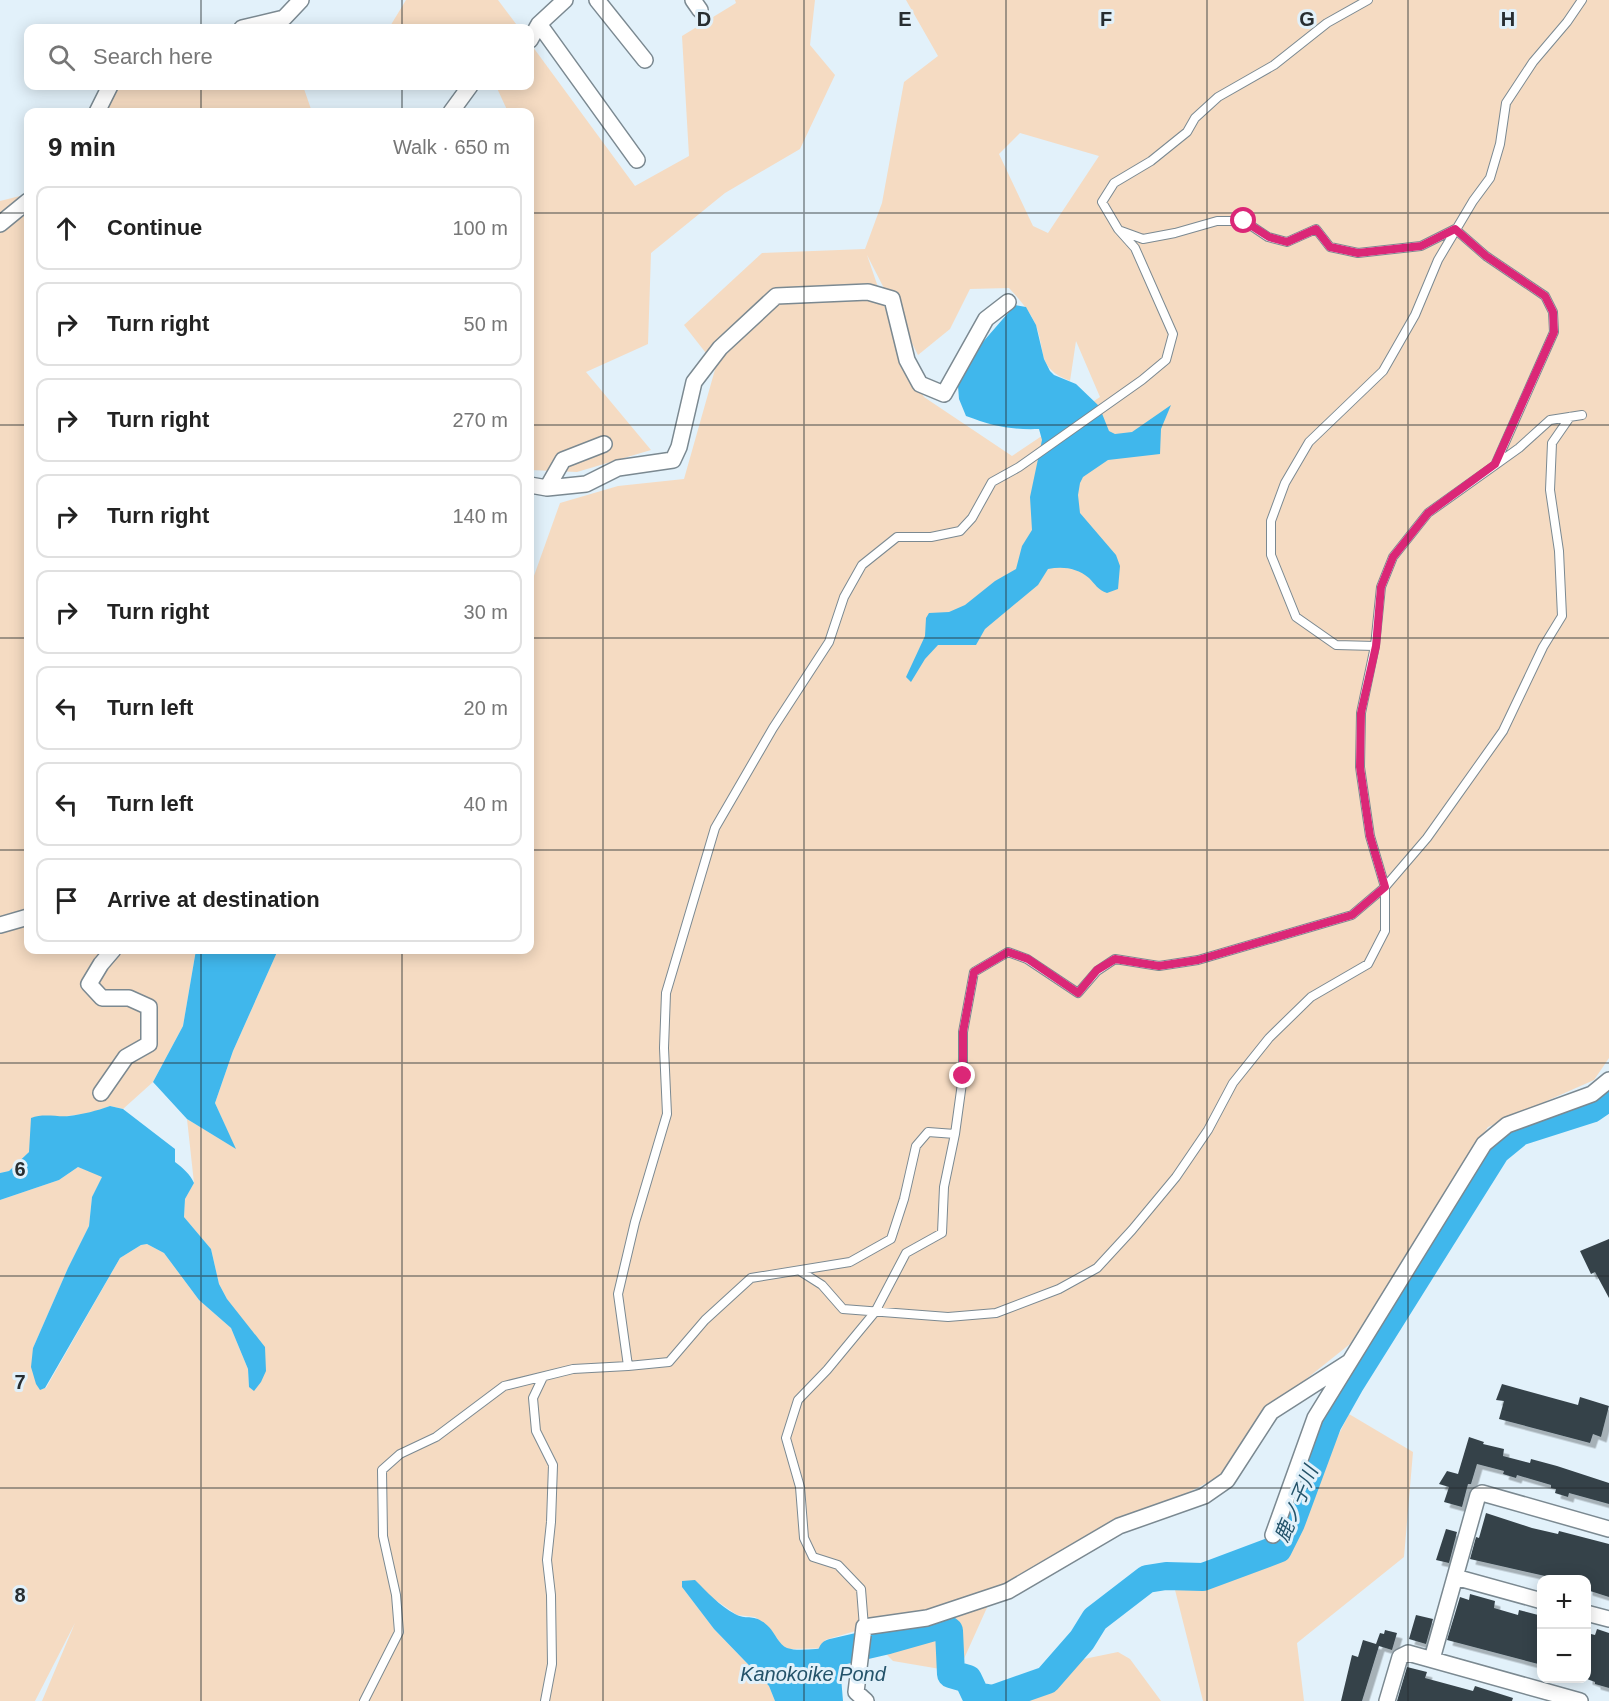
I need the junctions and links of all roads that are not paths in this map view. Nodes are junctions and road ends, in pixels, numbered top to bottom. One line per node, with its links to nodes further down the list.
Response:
1 (301, 0): 6 (street)
2 (565, 0): 7 (street)
3 (597, 0): 9 (street)
4 (1368, 0): 18 (lane)
5 (1582, 0): 17 (lane)
6 (259, 24)
7 (539, 24): 8 (street); 14 (street)
8 (534, 33)
9 (645, 60)
10 (108, 90): 12 (street)
11 (467, 90): 13 (street)
12 (99, 108)
13 (454, 108)
14 (637, 160)
15 (24, 204): 16 (street)
16 (0, 224)
17 (1455, 229): 18 (lane); 23 (lane); 26 (lane)
18 (1118, 230): 37 (lane)
19 (1008, 302): 25 (street)
20 (1582, 415): 21 (lane)
21 (1570, 417): 23 (lane); 27 (lane)
22 (604, 444): 25 (street)
23 (1495, 464): 26 (lane)
24 (534, 486): 25 (street)
25 (547, 488)
26 (1376, 646): 27 (lane)
27 (1385, 887): 33 (lane); 35 (lane)
28 (24, 919): 29 (street)
29 (0, 925)
30 (110, 954): 32 (street)
31 (1609, 1080): 36 (street)
32 (101, 1093)
33 (955, 1134): 34 (lane); 35 (lane)
34 (800, 1271): 35 (lane); 37 (lane)
35 (875, 1312): 45 (lane)
36 (1349, 1362): 40 (street); 45 (street)
37 (628, 1366): 38 (lane)
38 (543, 1377): 47 (lane); 48 (lane)
39 (1609, 1529): 41 (street)
40 (1273, 1534)
41 (1455, 1577): 42 (street); 46 (street)
42 (1537, 1600)
43 (1591, 1614): 44 (street)
44 (1609, 1619)
45 (864, 1627): 49 (street)
46 (1432, 1659): 50 (street); 51 (street)
47 (364, 1701)
48 (544, 1701)
49 (866, 1701)
50 (1387, 1701)
51 (1580, 1701)

